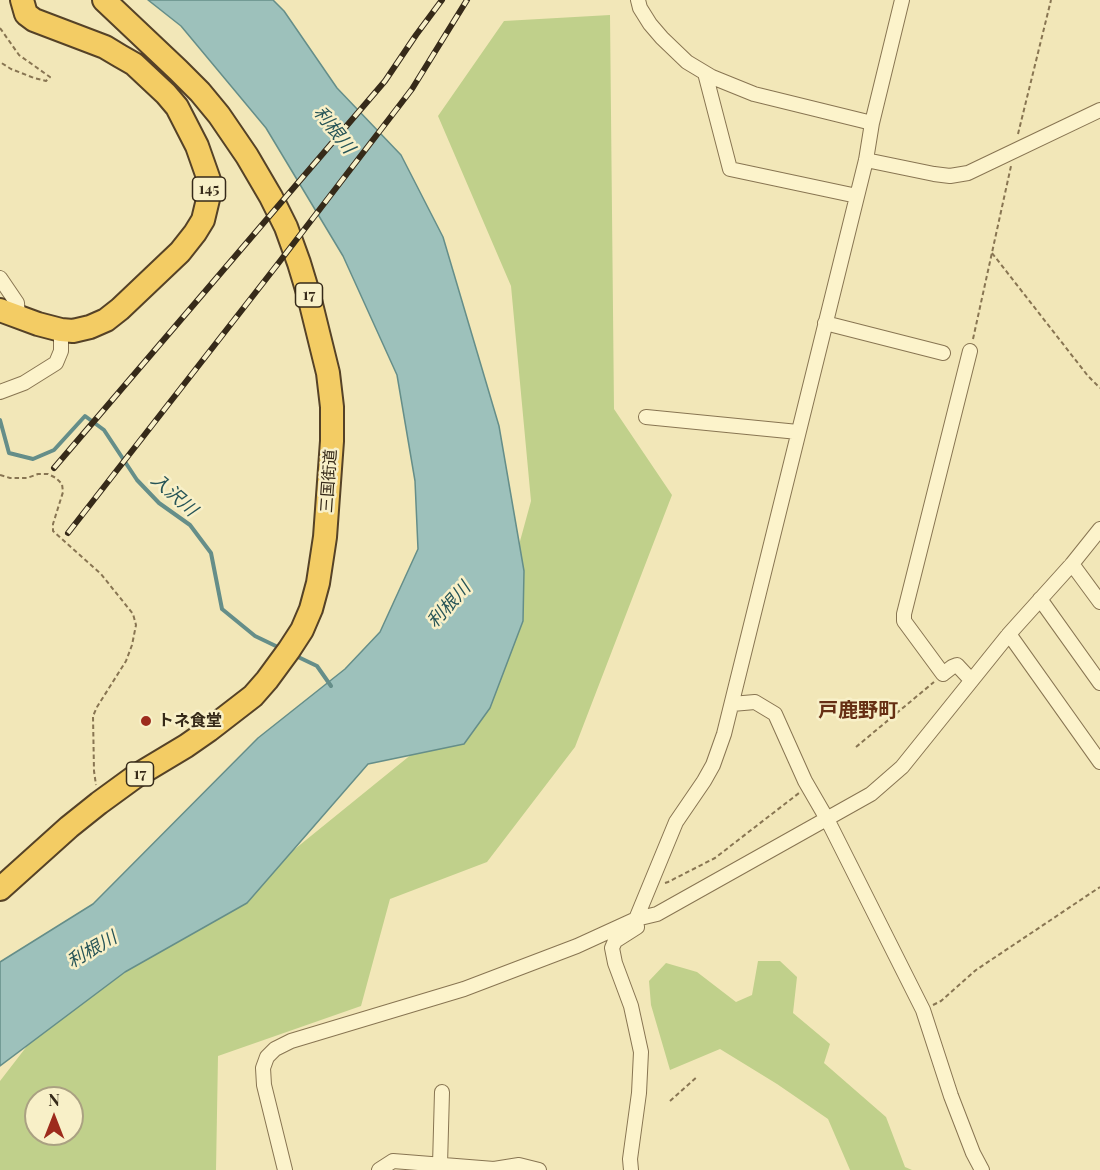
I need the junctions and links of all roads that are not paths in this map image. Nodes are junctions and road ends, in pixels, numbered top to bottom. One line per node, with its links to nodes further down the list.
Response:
1 (22, 0): 13 (highway, 145)
2 (104, 0): 29 (highway, 三国街道 / 17)
3 (638, 0): 5 (street)
4 (902, 0): 7 (street)
5 (705, 73): 7 (street); 9 (street)
6 (1100, 110): 8 (street)
7 (872, 123): 8 (street)
8 (866, 160): 9 (street)
9 (857, 196): 12 (street)
10 (0, 278): 11 (street)
11 (9, 314): 13 (highway, 145)
12 (825, 323): 15 (street); 18 (street)
13 (61, 330): 16 (street)
14 (970, 351): 24 (street)
15 (943, 353)
16 (0, 392)
17 (646, 417): 18 (street)
18 (798, 432): 26 (street)
19 (1100, 530): 20 (street)
20 (1072, 564): 21 (street); 22 (street)
21 (1040, 599): 23 (street); 25 (street)
22 (1100, 602)
23 (1009, 634): 24 (street); 27 (street)
24 (971, 681): 28 (street)
25 (1100, 683)
26 (732, 704): 28 (street); 30 (street)
27 (1100, 762)
28 (827, 819): 30 (street); 39 (street)
29 (0, 889)
30 (636, 919): 35 (street); 38 (street)
31 (442, 1092): 32 (street)
32 (440, 1165): 33 (street); 34 (street)
33 (423, 1167): 36 (street)
34 (486, 1169): 37 (street)
35 (285, 1170)
36 (379, 1170)
37 (539, 1170)
38 (631, 1170)
39 (982, 1170)

